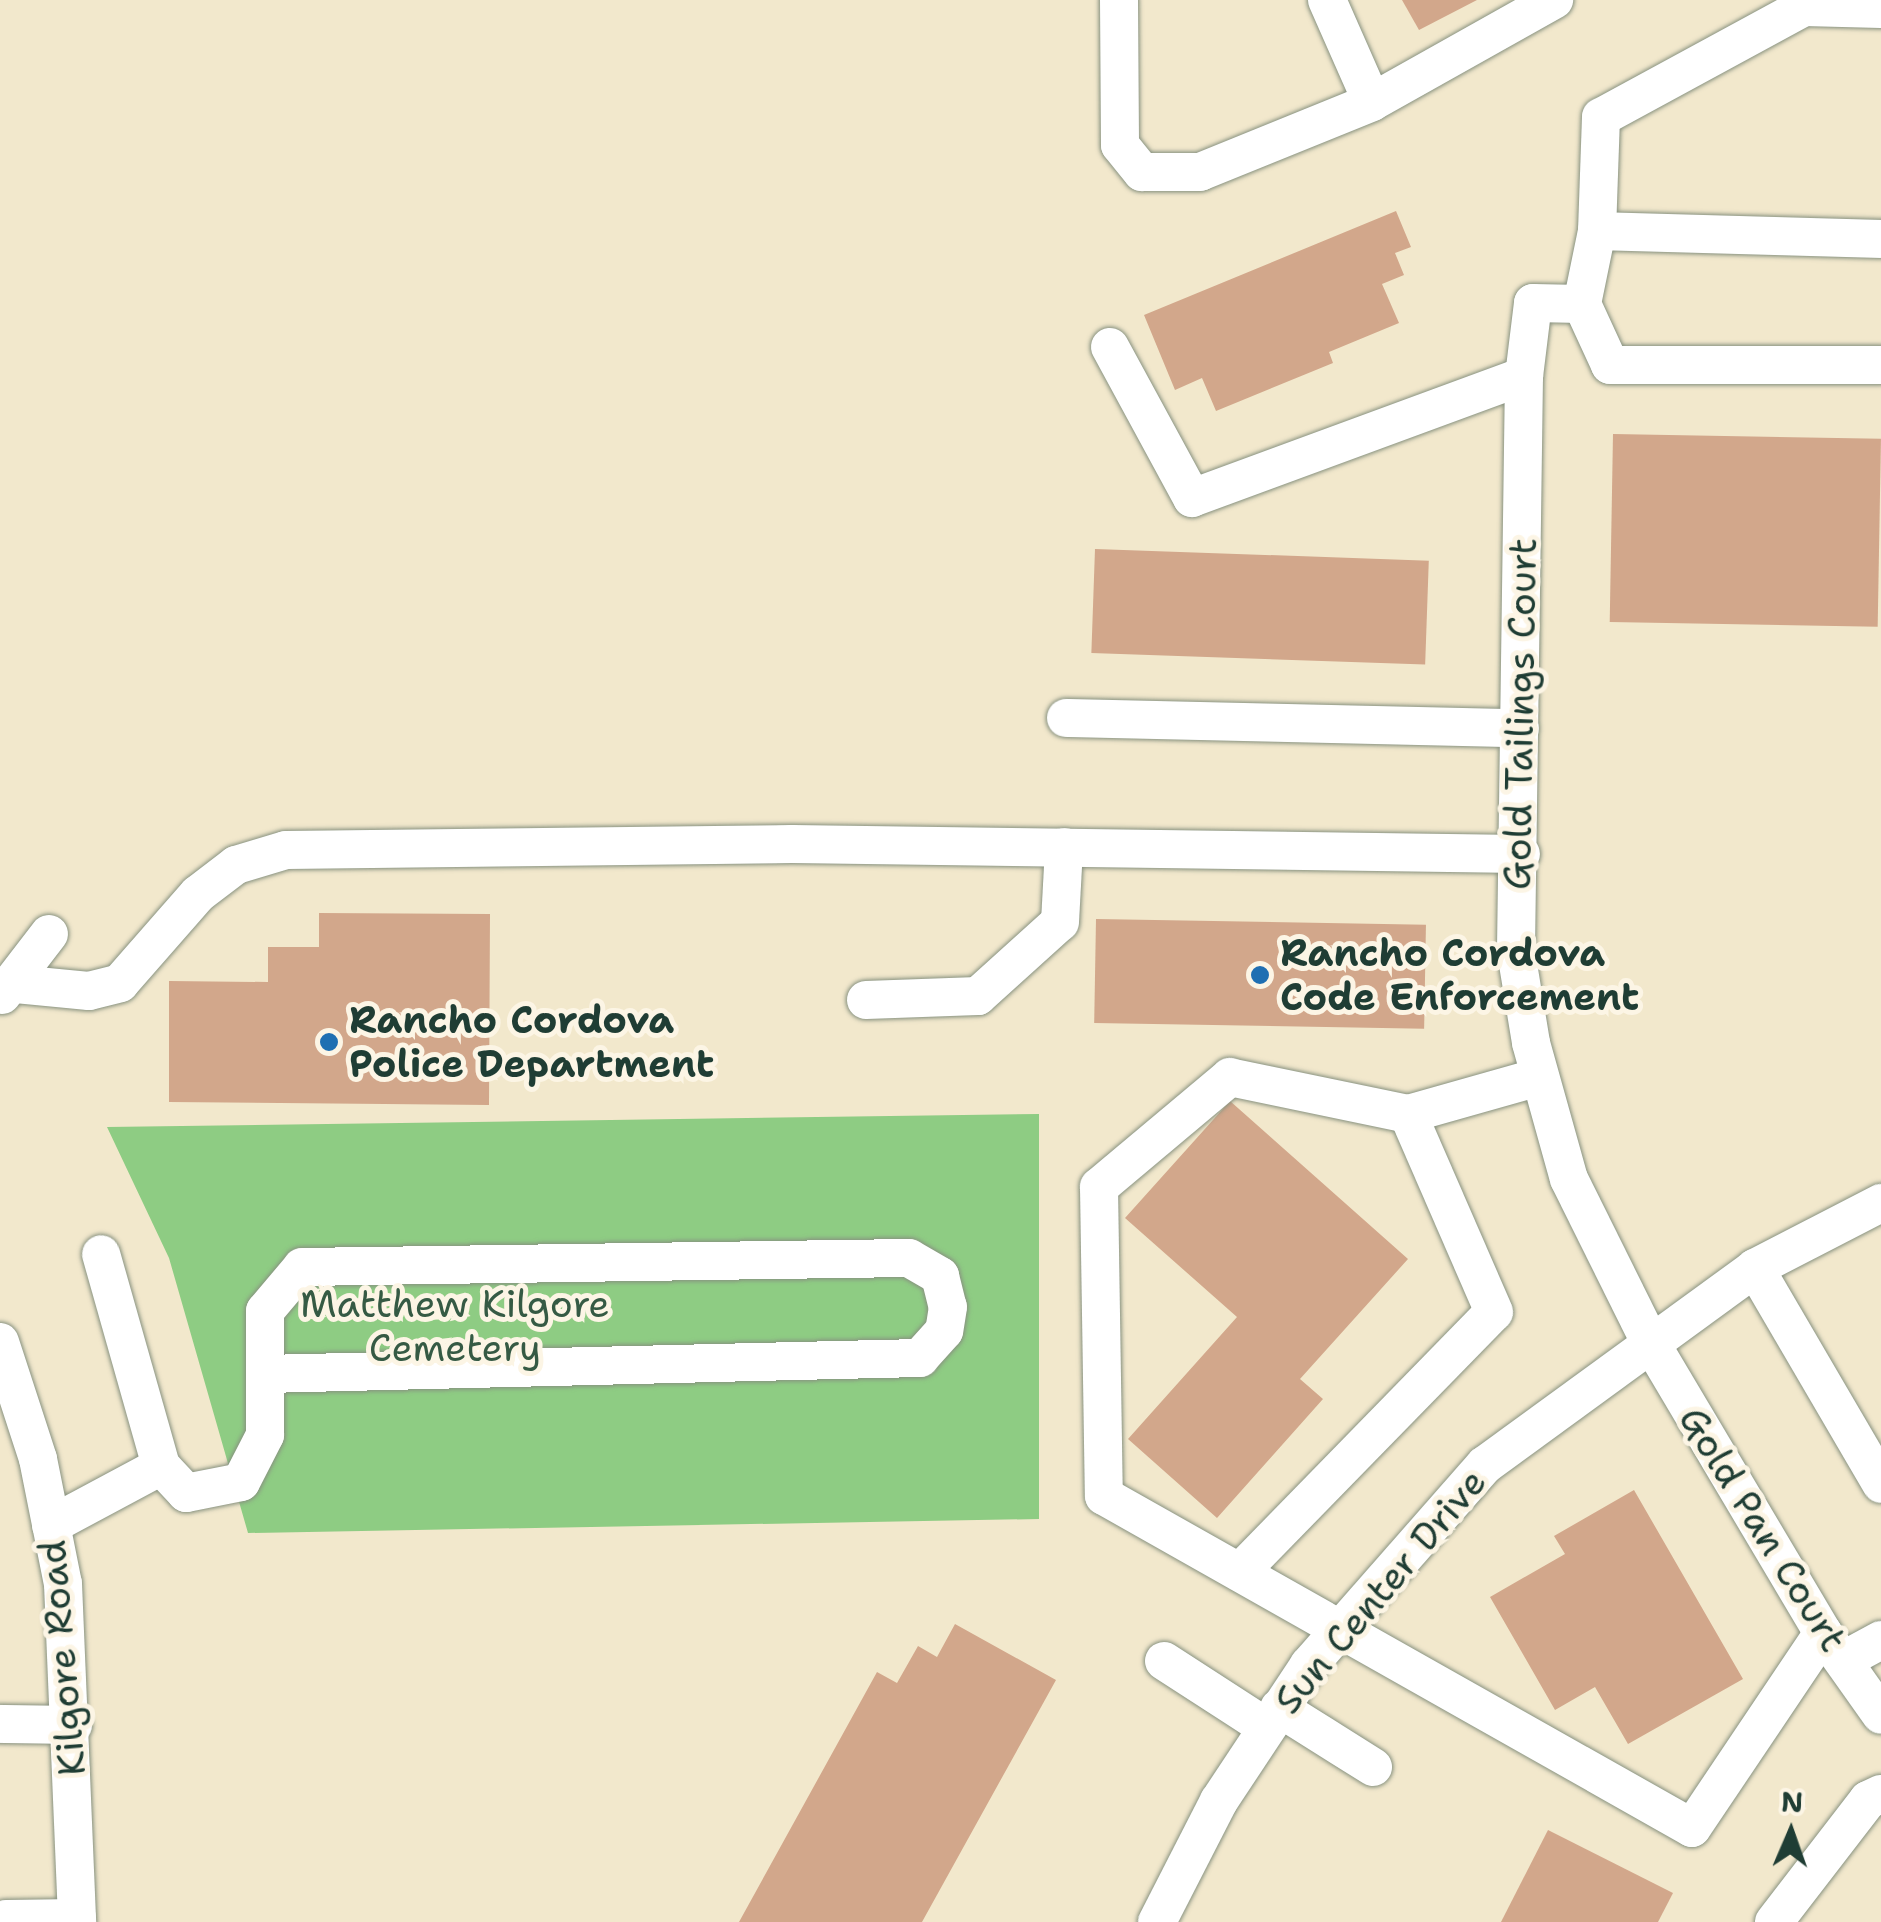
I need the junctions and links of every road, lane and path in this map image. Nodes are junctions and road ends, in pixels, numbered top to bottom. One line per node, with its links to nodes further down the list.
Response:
1 (1119, 0): 5 (street)
2 (1327, 0): 5 (street)
3 (1554, 0): 5 (street)
4 (1881, 9): 6 (street)
5 (1372, 102)
6 (1597, 231): 7 (street); 8 (street)
7 (1881, 239)
8 (1582, 304): 10 (street); 11 (street, Gold Tailings Court)
9 (1110, 347): 11 (street)
10 (1881, 365)
11 (1524, 376): 13 (street, Gold Tailings Court)
12 (1066, 718): 13 (street)
13 (1520, 728): 15 (street, Gold Tailings Court)
14 (1064, 847): 15 (street); 17 (street); 18 (street)
15 (1522, 854): 19 (street, Gold Tailings Court)
16 (49, 934): 17 (street)
17 (8, 990)
18 (866, 1000)
19 (1538, 1077): 20 (street); 24 (street, Gold Tailings Court)
20 (1408, 1114): 30 (street); 30 (street)
21 (1881, 1202): 23 (street, Sun Center Drive)
22 (100, 1254): 27 (street)
23 (1755, 1268): 24 (street, Sun Center Drive); 28 (street)
24 (1648, 1340): 31 (street, Sun Center Drive); 33 (street, Gold Pan Court)
25 (0, 1342): 29 (street, Kilgore Road)
26 (265, 1374): 26 (street); 27 (street)
27 (161, 1466): 29 (street)
28 (1881, 1484)
29 (51, 1524): 38 (street, Kilgore Road)
30 (1240, 1572): 31 (street)
31 (1340, 1628): 33 (street); 36 (street, Sun Center Drive)
32 (1881, 1640): 33 (street)
33 (1833, 1646): 35 (street, Gold Pan Court)
34 (1164, 1661): 36 (street)
35 (1881, 1715)
36 (1272, 1718): 39 (street); 43 (street, Sun Center Drive)
37 (0, 1724): 38 (street)
38 (72, 1725): 42 (street, Kilgore Road)
39 (1373, 1767)
40 (1881, 1794): 44 (street)
41 (6, 1919): 42 (street)
42 (77, 1920)
43 (1157, 1922)
44 (1774, 1922)

